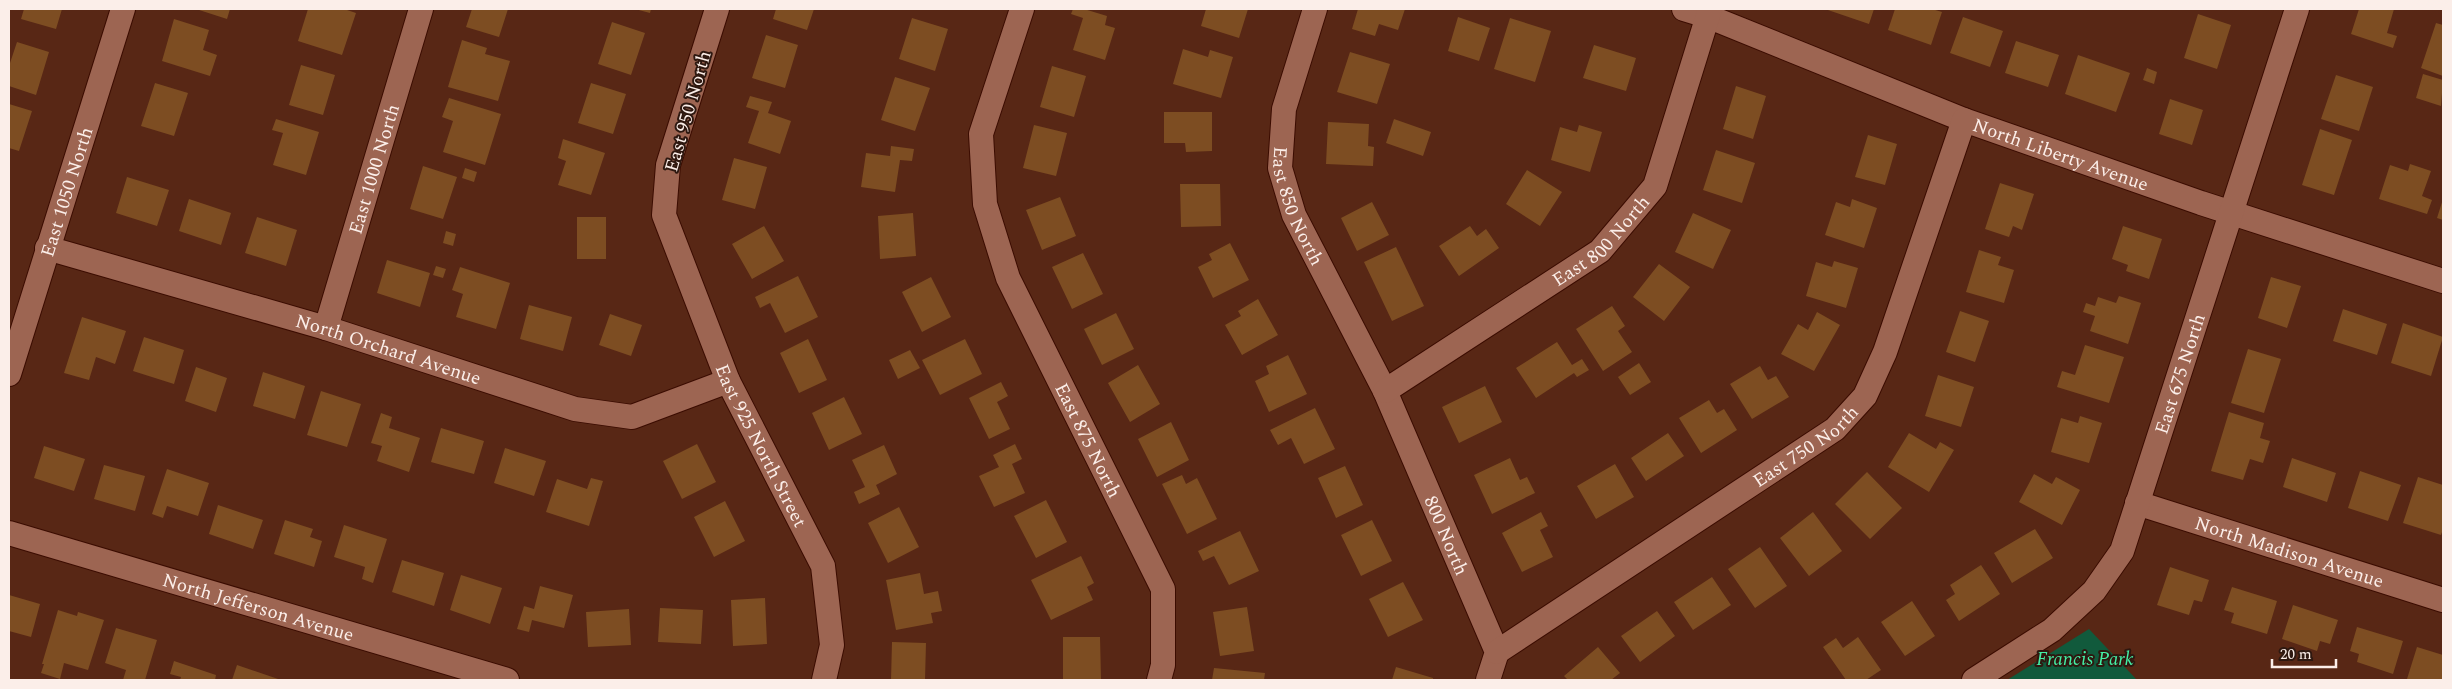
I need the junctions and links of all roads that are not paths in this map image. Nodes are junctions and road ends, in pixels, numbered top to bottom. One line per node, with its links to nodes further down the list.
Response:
1 (123, 9): 12 (street, East 1050 North)
2 (421, 9): 14 (street, East 1000 North)
3 (717, 9): 11 (street, East 950 North)
4 (1022, 9): 24 (street, East 875 North)
5 (1315, 9): 17 (street, East 850 North)
6 (1684, 9): 8 (street, North Liberty Avenue)
7 (2297, 9): 10 (street, East 675 North)
8 (1708, 12): 9 (street, North Liberty Avenue); 17 (street, East 800 North)
9 (1964, 120): 10 (street, North Liberty Avenue); 21 (street, East 750 North)
10 (2232, 213): 13 (street, North Liberty Avenue); 18 (street, East 675 North)
11 (664, 214): 16 (street, East 925 North Street)
12 (47, 248): 14 (street, North Orchard Avenue); 15 (street, East 1050 North)
13 (2443, 281)
14 (326, 328): 16 (street, North Orchard Avenue)
15 (9, 374)
16 (728, 381): 23 (street, East 925 North Street)
17 (1386, 391): 21 (street, 800 North)
18 (2137, 503): 20 (street, North Madison Avenue); 26 (street, East 675 North)
19 (9, 533): 22 (street, North Jefferson Avenue)
20 (2443, 600)
21 (1497, 652): 25 (street)
22 (507, 680)
23 (824, 680)
24 (1159, 680)
25 (1488, 680)
26 (1974, 680)

